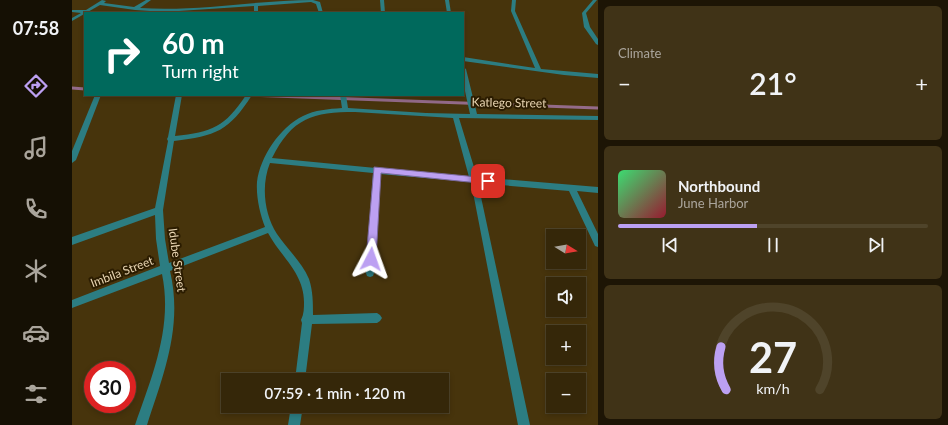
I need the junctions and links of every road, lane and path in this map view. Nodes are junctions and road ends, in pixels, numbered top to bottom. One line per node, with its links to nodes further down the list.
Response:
1 (149, 0): 8 (street)
2 (382, 0): 16 (street)
3 (447, 0): 17 (street)
4 (514, 0): 23 (street)
5 (595, 0): 21 (street)
6 (102, 2): 8 (street); 11 (street)
7 (256, 4): 10 (street); 14 (street); 15 (street)
8 (135, 9): 12 (street); 13 (street)
9 (72, 11): 18 (street)
10 (196, 11): 13 (street)
11 (87, 12)
12 (130, 12)
13 (155, 12)
14 (256, 12)
15 (321, 12)
16 (383, 12)
17 (449, 12)
18 (84, 13)
19 (84, 14): 20 (street)
20 (72, 20)
21 (598, 43)
22 (464, 59): 23 (street)
23 (539, 70): 25 (street)
24 (464, 73): 32 (street)
25 (598, 76)
26 (98, 96): 35 (street)
27 (179, 96): 34 (street, Idube Street)
28 (248, 96): 34 (street)
29 (343, 96): 30 (street)
30 (345, 110): 31 (street, Katlego Street); 36 (street, Katlego Street)
31 (455, 115): 32 (street, Katlego Street); 38 (street)
32 (474, 116): 33 (street, Katlego Street)
33 (598, 118)
34 (170, 139): 41 (street, Idube Street)
35 (72, 160)
36 (268, 160): 37 (street); 42 (street, Katlego Street)
37 (377, 170): 38 (street); 46 (street)
38 (474, 180): 39 (street); 54 (street)
39 (572, 188): 40 (street); 44 (street)
40 (598, 190)
41 (160, 210): 43 (street); 45 (street, Idube Street)
42 (270, 229): 45 (street, Imbila Street); 49 (street, Katlego Street)
43 (72, 241)
44 (598, 243)
45 (165, 268): 47 (street, Imbila Street); 52 (street, Idube Street)
46 (370, 274)
47 (72, 304)
48 (377, 318): 49 (street)
49 (306, 320): 50 (street, Katlego Street)
50 (301, 373)
51 (295, 413): 53 (street)
52 (141, 425)
53 (294, 425)
54 (524, 425)

